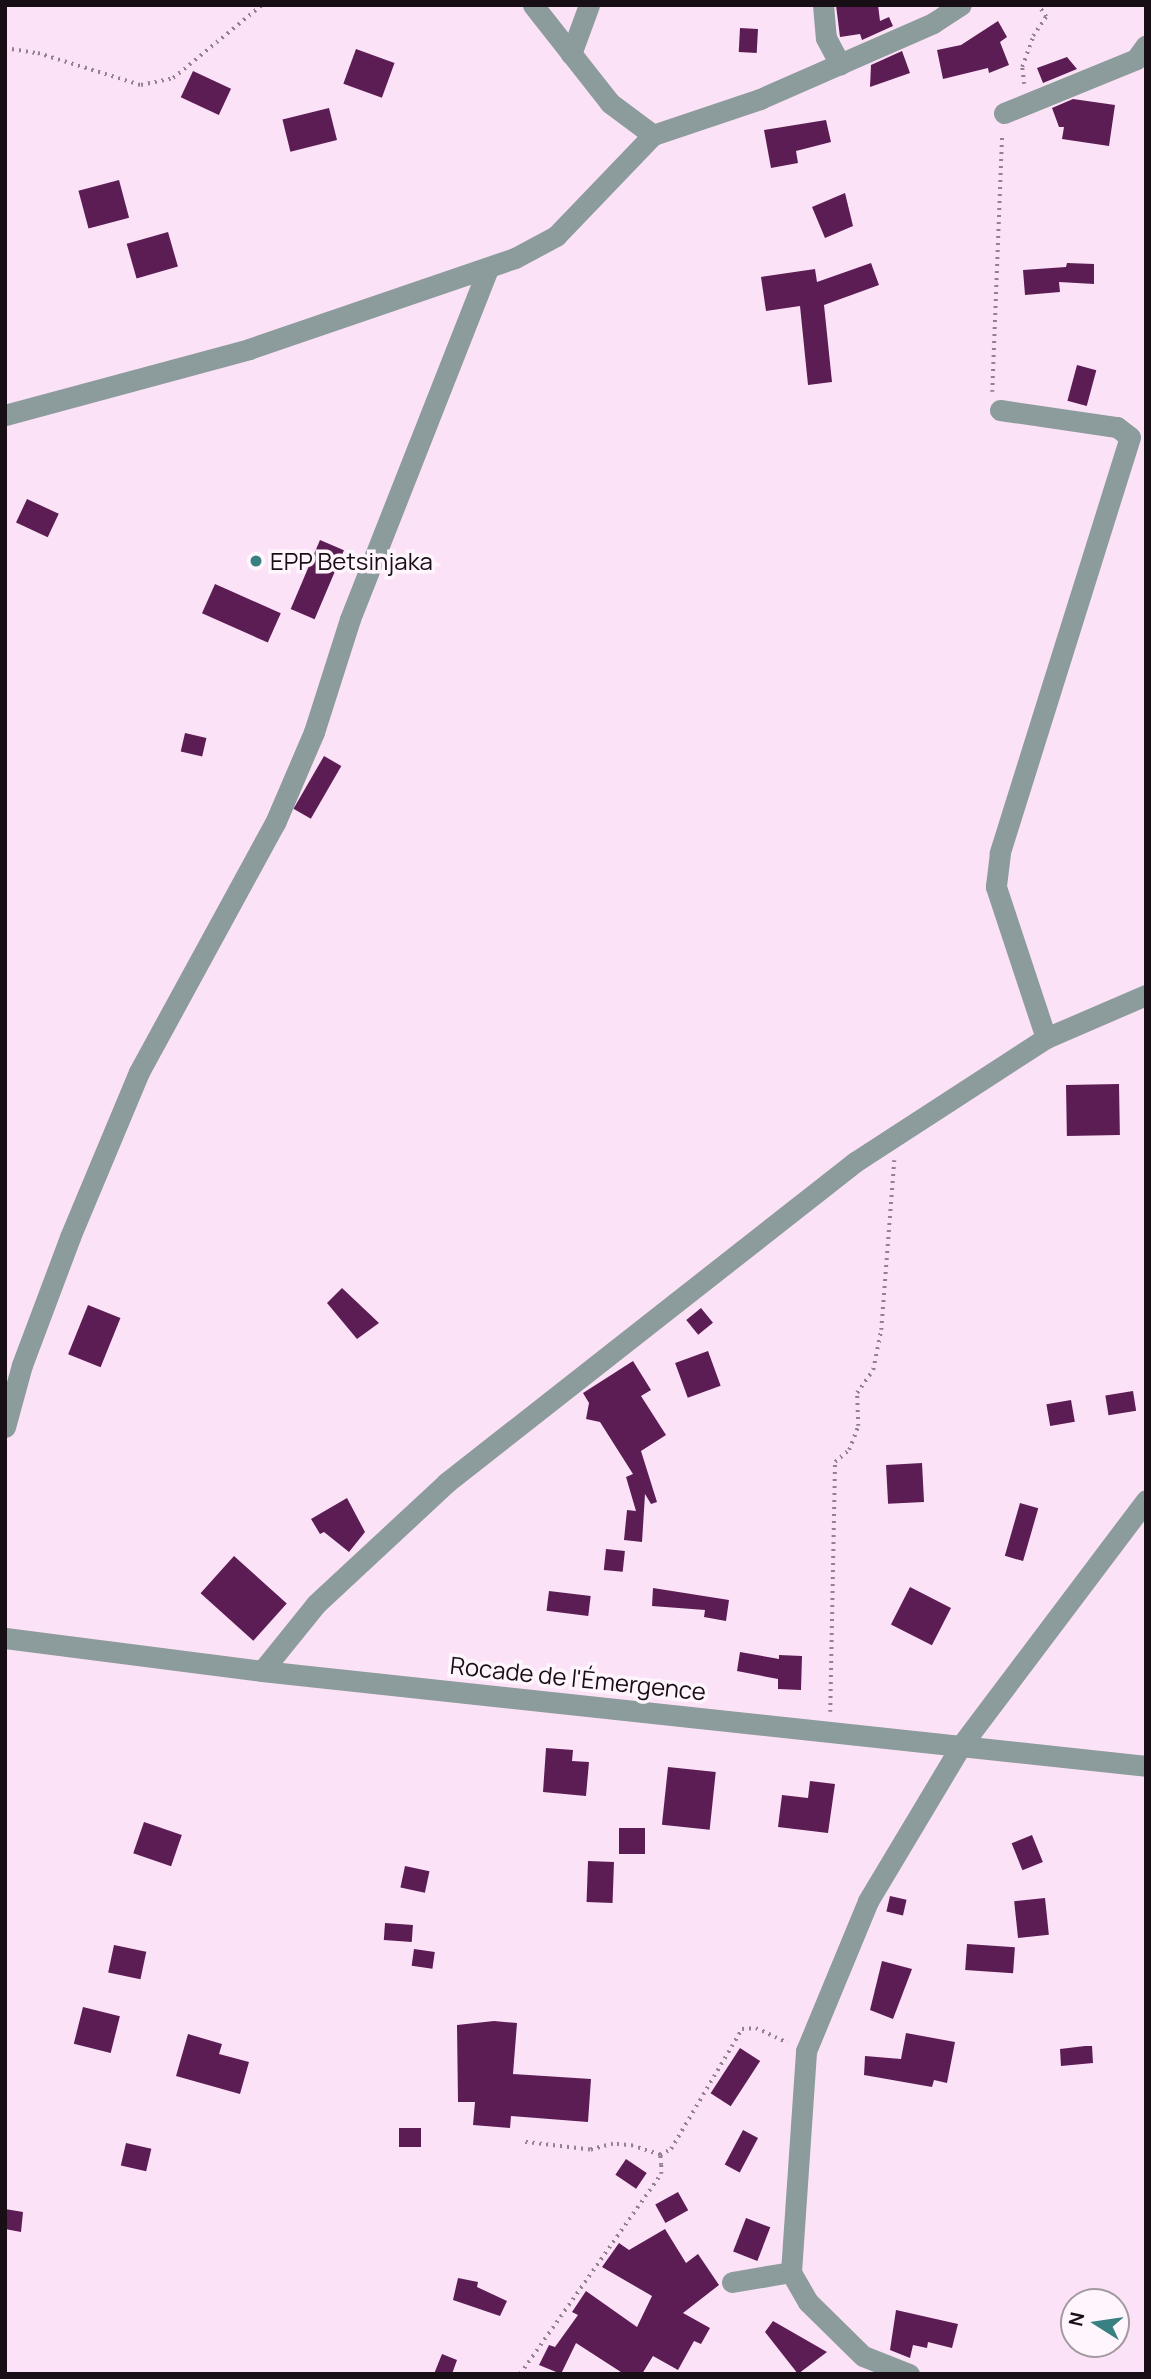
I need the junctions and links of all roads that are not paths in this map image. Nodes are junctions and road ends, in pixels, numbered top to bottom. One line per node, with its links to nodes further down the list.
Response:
1 (533, 5): 6 (street)
2 (589, 5): 6 (street)
3 (823, 5): 7 (street)
4 (961, 5): 7 (street)
5 (1146, 45): 8 (street)
6 (570, 54): 9 (street)
7 (840, 65): 9 (street)
8 (1004, 113)
9 (653, 135): 10 (street)
10 (488, 270): 12 (street); 15 (street)
11 (1000, 410): 14 (street)
12 (5, 415)
13 (1146, 995): 14 (street)
14 (1046, 1038): 18 (street)
15 (5, 1427)
16 (1146, 1500): 19 (street)
17 (5, 1638): 18 (street, Rocade de l'Émergence)
18 (262, 1671): 19 (street, Rocade de l'Émergence)
19 (960, 1747): 20 (street, Rocade de l'Émergence); 21 (street)
20 (1146, 1766)
21 (791, 2272): 22 (street); 23 (street)
22 (732, 2282)
23 (909, 2374)

